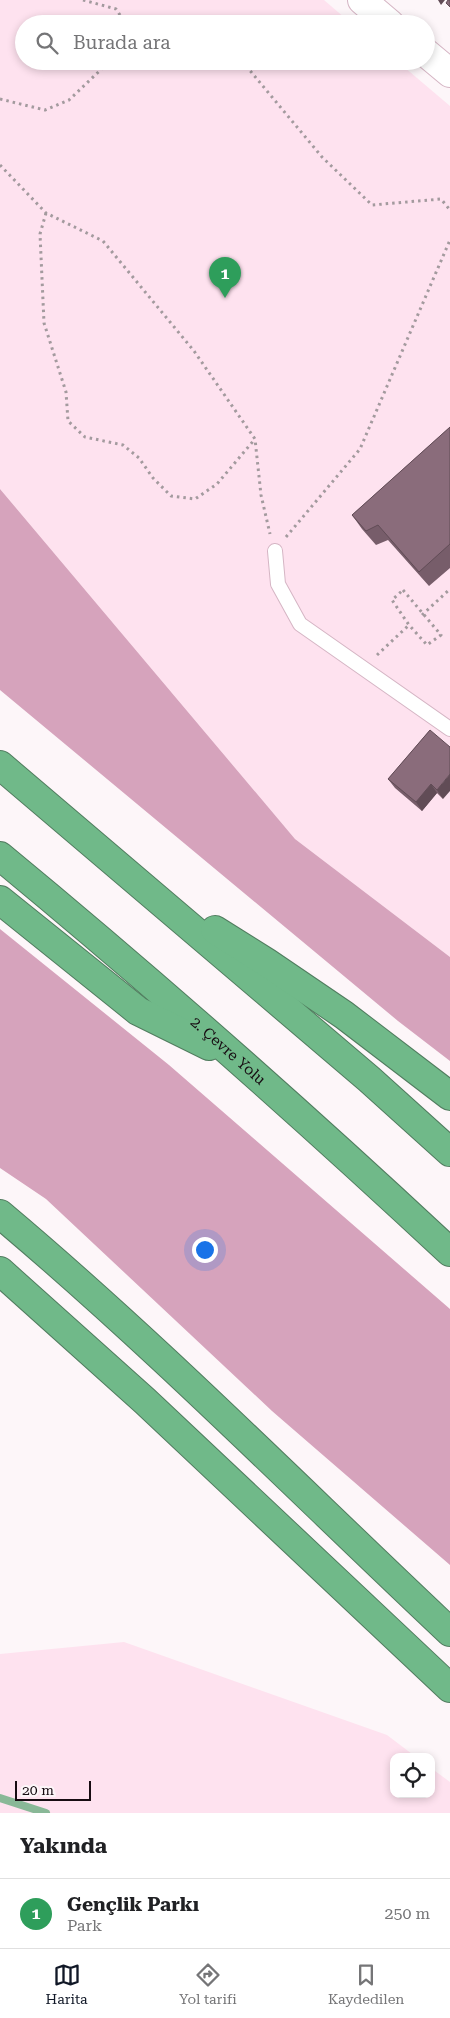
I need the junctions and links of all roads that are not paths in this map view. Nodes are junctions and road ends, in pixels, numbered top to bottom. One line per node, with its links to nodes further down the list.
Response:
1 (362, 0): 2 (street)
2 (380, 15)
3 (435, 60): 4 (street)
4 (450, 73)
5 (275, 551): 6 (lane)
6 (450, 729)
7 (0, 765): 9 (highway)
8 (0, 856): 11 (highway, 2. Çevre Yolu)
9 (136, 880): 12 (highway); 13 (highway)
10 (0, 900): 11 (highway)
11 (245, 1064): 15 (highway, 2. Çevre Yolu)
12 (450, 1096)
13 (450, 1152)
14 (0, 1214): 17 (highway)
15 (450, 1252)
16 (0, 1271): 18 (highway)
17 (450, 1632)
18 (450, 1688)

